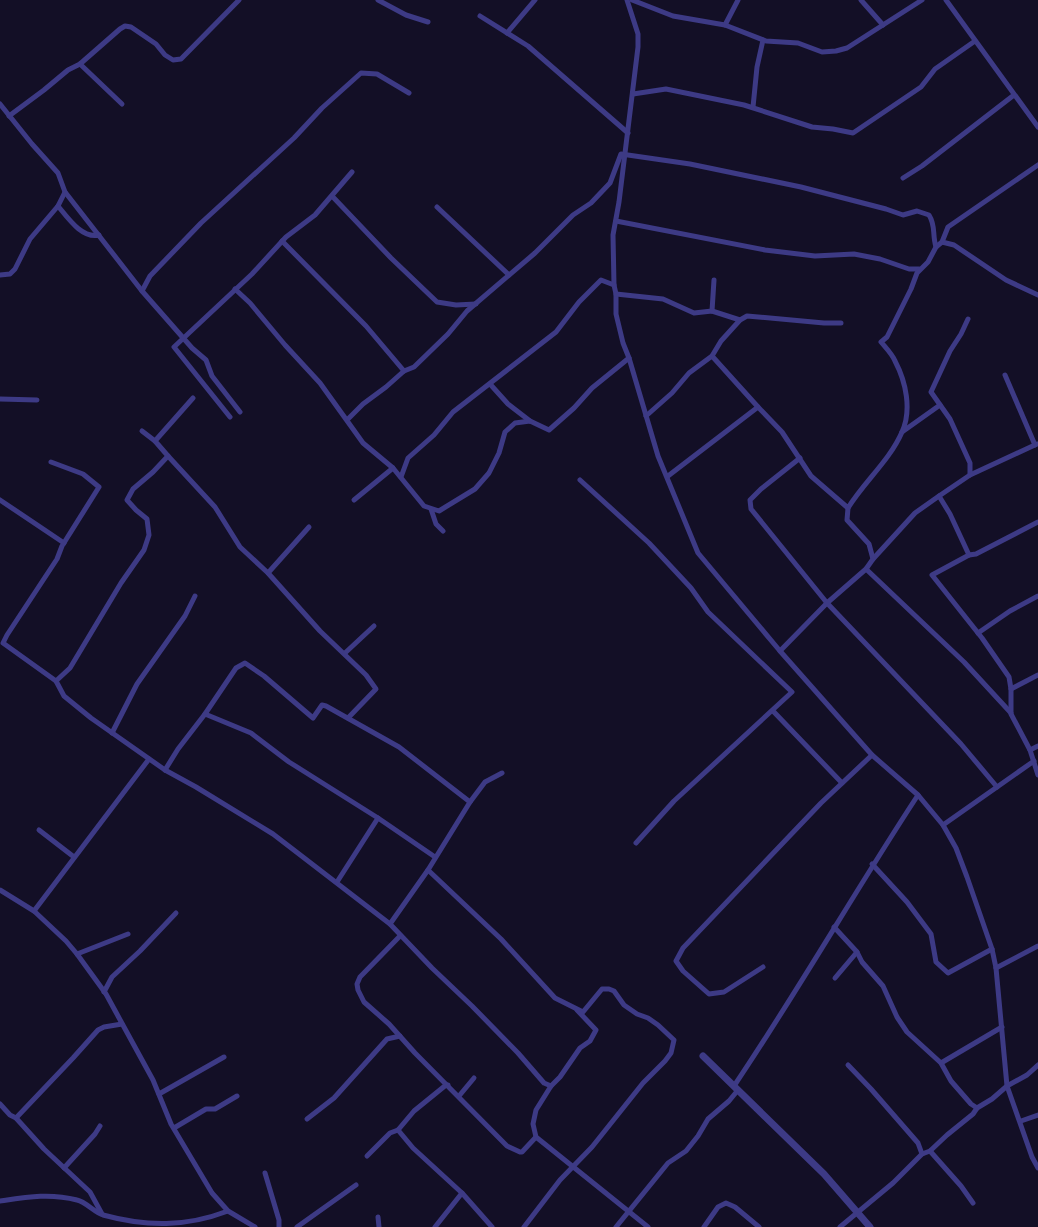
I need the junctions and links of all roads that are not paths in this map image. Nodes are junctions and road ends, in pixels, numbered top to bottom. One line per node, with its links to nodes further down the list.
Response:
1 (239, 0): 17 (street)
2 (378, 0): 11 (street)
3 (535, 0): 14 (street)
4 (627, 0): 19 (street)
5 (632, 0): 12 (street)
6 (738, 0): 12 (street)
7 (861, 0): 13 (street)
8 (922, 0): 13 (street)
9 (946, 0): 16 (street)
10 (480, 16): 14 (street)
11 (428, 22)
12 (725, 25): 15 (street)
13 (883, 25): 15 (street)
14 (507, 33): 26 (street)
15 (763, 40): 23 (street)
16 (975, 41): 20 (street); 23 (street)
17 (80, 64): 22 (street); 24 (street)
18 (409, 93): 48 (street)
19 (633, 94): 23 (street); 26 (street)
20 (1014, 95): 25 (street); 30 (street)
21 (0, 104): 24 (street)
22 (122, 104)
23 (753, 107)
24 (9, 116): 32 (street)
25 (1038, 128)
26 (628, 133): 27 (street)
27 (625, 153): 31 (street); 33 (street); 41 (street)
28 (1038, 165): 40 (street)
29 (352, 172): 34 (street)
30 (902, 178)
31 (610, 183): 33 (street); 44 (street)
32 (65, 192): 35 (street); 38 (street)
33 (619, 195): 37 (street)
34 (332, 196): 39 (street); 51 (street)
35 (58, 206): 38 (street); 43 (street)
36 (437, 206): 44 (street)
37 (616, 221): 42 (street); 46 (street)
38 (100, 235): 48 (street)
39 (282, 241): 47 (street); 59 (street)
40 (942, 242): 41 (street); 50 (street)
41 (936, 247): 42 (street)
42 (919, 270): 73 (street)
43 (0, 275)
44 (509, 275): 51 (street)
45 (714, 280): 52 (street)
46 (614, 285): 49 (street); 61 (street)
47 (235, 289): 56 (street); 70 (street)
48 (142, 291): 56 (street)
49 (616, 294): 52 (street); 58 (street)
50 (1038, 296)
51 (476, 304): 59 (street)
52 (712, 311): 54 (street)
53 (968, 319): 65 (street)
54 (740, 320): 55 (street); 57 (street)
55 (840, 323)
56 (183, 338): 67 (street); 69 (street)
57 (712, 356): 66 (street); 68 (street)
58 (629, 358): 68 (street); 71 (street)
59 (404, 371): 70 (street)
60 (1005, 375): 75 (street)
61 (490, 384): 71 (street); 84 (street)
62 (192, 398): 74 (street)
63 (0, 399): 64 (street)
64 (37, 400)
65 (940, 405): 73 (street); 79 (street)
66 (758, 407): 77 (street); 83 (street)
67 (240, 412)
68 (646, 416): 83 (street)
69 (230, 417)
70 (348, 419): 80 (street)
71 (530, 421): 90 (street)
72 (142, 431): 74 (street)
73 (902, 432): 89 (street)
74 (155, 441): 76 (street)
75 (1037, 444): 81 (street)
76 (168, 456): 98 (street); 108 (street)
77 (800, 458): 89 (street); 101 (street)
78 (51, 462): 94 (street)
79 (970, 463): 81 (street); 82 (street)
80 (393, 468): 84 (street); 88 (street)
81 (977, 471): 82 (street)
82 (970, 475): 86 (street)
83 (668, 476): 105 (street)
84 (401, 477): 90 (street)
85 (580, 480): 110 (street)
86 (939, 496): 95 (street); 96 (street)
87 (0, 500): 94 (street)
88 (354, 500)
89 (848, 508): 96 (street)
90 (431, 510): 93 (street)
91 (1038, 522): 95 (street)
92 (309, 527): 98 (street)
93 (443, 531)
94 (64, 543): 104 (street)
95 (969, 556): 103 (street)
96 (873, 559): 97 (street)
97 (866, 569): 101 (street); 112 (street)
98 (268, 573): 106 (street)
99 (195, 596): 114 (street)
100 (1038, 596): 103 (street)
101 (827, 603): 105 (street); 124 (street)
102 (374, 626): 106 (street)
103 (978, 632): 109 (street)
104 (2, 643): 108 (street)
105 (780, 651): 117 (street)
106 (345, 653): 113 (street)
107 (1038, 675): 109 (street)
108 (56, 681): 114 (street)
109 (1011, 689): 112 (street)
110 (773, 711): 123 (street); 130 (street)
111 (206, 714): 113 (street); 120 (street); 127 (street)
112 (1011, 714): 116 (street)
113 (348, 718): 126 (street)
114 (112, 734): 118 (street)
115 (1038, 746): 116 (street)
116 (1030, 750): 119 (street)
117 (872, 755): 123 (street); 125 (street)
118 (149, 758): 120 (street); 131 (street)
119 (1034, 761): 122 (street); 124 (street)
120 (165, 770): 135 (street)
121 (502, 774): 126 (street)
122 (1038, 775)
123 (842, 783): 147 (street)
124 (996, 787): 128 (street)
125 (918, 795): 128 (street); 133 (street)
126 (470, 802): 132 (street)
127 (378, 818): 132 (street); 135 (street)
128 (943, 825): 144 (street)
129 (39, 830): 131 (street)
130 (636, 843)
131 (74, 857): 137 (street)
132 (435, 857): 134 (street)
133 (872, 864): 140 (street); 144 (street)
134 (428, 870): 139 (street); 151 (street)
135 (337, 882): 139 (street)
136 (0, 890): 137 (street)
137 (34, 911): 146 (street)
138 (176, 913): 150 (street)
139 (390, 924): 142 (street)
140 (834, 927): 145 (street); 164 (street)
141 (128, 934): 146 (street)
142 (400, 936): 154 (street); 162 (street)
143 (1038, 946): 148 (street)
144 (992, 949): 148 (street)
145 (857, 952): 149 (street); 157 (street)
146 (77, 954): 150 (street)
147 (763, 967)
148 (996, 968): 153 (street)
149 (835, 978)
150 (104, 992): 152 (street)
151 (577, 1010): 162 (street); 181 (street)
152 (122, 1024): 165 (street); 171 (street)
153 (1002, 1027): 157 (street); 163 (street)
154 (400, 1036): 161 (street); 172 (street)
155 (703, 1056): 164 (street)
156 (224, 1057): 165 (street)
157 (941, 1063): 169 (street)
158 (848, 1065): 179 (street)
159 (1038, 1065): 163 (street)
160 (474, 1078): 167 (street)
161 (448, 1085): 167 (street); 176 (street)
162 (551, 1086): 177 (street)
163 (1006, 1086): 169 (street); 173 (street)
164 (736, 1088): 190 (street); 191 (street)
165 (159, 1094): 175 (street)
166 (237, 1096): 175 (street)
167 (459, 1096): 177 (street)
168 (0, 1104): 171 (street)
169 (977, 1108): 178 (street)
170 (1038, 1115): 173 (street)
171 (16, 1118): 182 (street)
172 (307, 1119)
173 (1021, 1121): 183 (street)
174 (100, 1126): 182 (street)
175 (174, 1128): 189 (street)
176 (398, 1130): 180 (street); 186 (street)
177 (536, 1136): 181 (street)
178 (930, 1151): 179 (street); 188 (street)
179 (922, 1154): 191 (street)
180 (367, 1156)
181 (573, 1166): 190 (street); 200 (street)
182 (64, 1168): 192 (street)
183 (1038, 1168)
184 (265, 1173): 195 (street)
185 (356, 1185): 196 (street)
186 (462, 1193): 198 (street); 199 (street)
187 (0, 1201): 192 (street)
188 (973, 1203)
189 (228, 1211): 192 (street); 194 (street)
190 (630, 1211): 201 (street); 202 (street)
191 (858, 1213): 205 (street); 206 (street)
192 (102, 1214)
193 (378, 1217): 197 (street)
194 (254, 1227)
195 (278, 1227)
196 (296, 1227)
197 (379, 1227)
198 (435, 1227)
199 (492, 1227)
200 (524, 1227)
201 (616, 1227)
202 (648, 1227)
203 (704, 1227): 204 (street)
204 (759, 1227)
205 (840, 1227)
206 (870, 1227)

